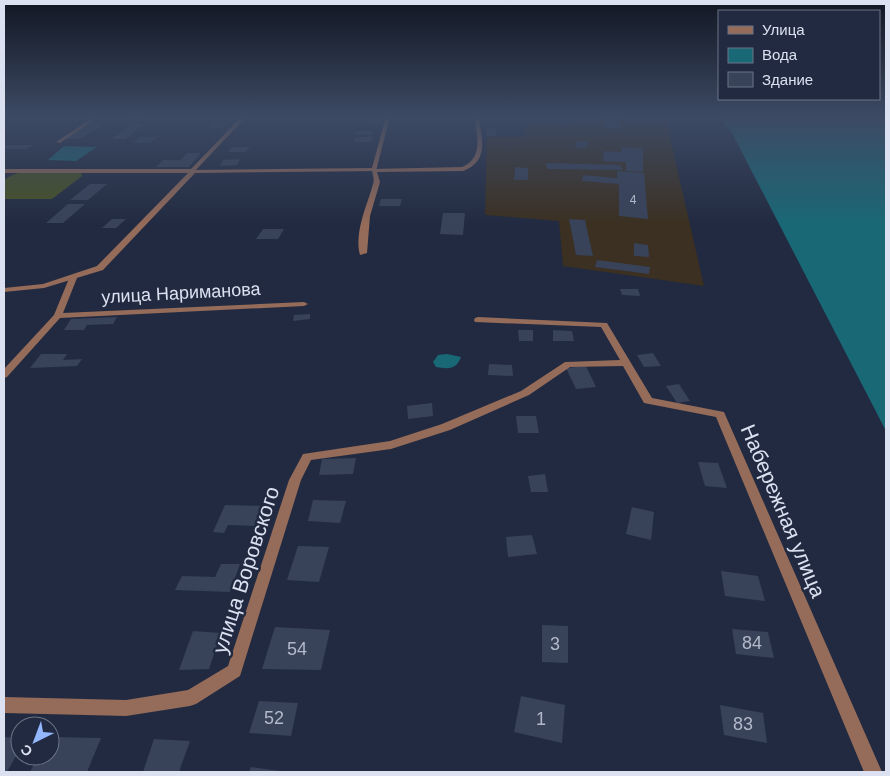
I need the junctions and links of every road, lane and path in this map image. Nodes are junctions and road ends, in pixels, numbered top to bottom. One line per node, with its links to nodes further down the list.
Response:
1 (211, 152): 7 (street)
2 (379, 152): 4 (street)
3 (480, 152): 4 (street)
4 (374, 170): 7 (street); 9 (street)
5 (4, 171): 6 (street)
6 (14, 171): 7 (street); 8 (street)
7 (193, 171): 10 (street)
8 (4, 177)
9 (364, 253)
10 (73, 278): 11 (street); 13 (street)
11 (4, 290)
12 (304, 304): 13 (street, улица Нариманова)
13 (58, 316): 16 (street)
14 (478, 320): 15 (street, Набережная улица)
15 (626, 362): 17 (street, улица Воровского); 18 (street, Набережная улица)
16 (4, 375)
17 (4, 705)
18 (873, 772)

